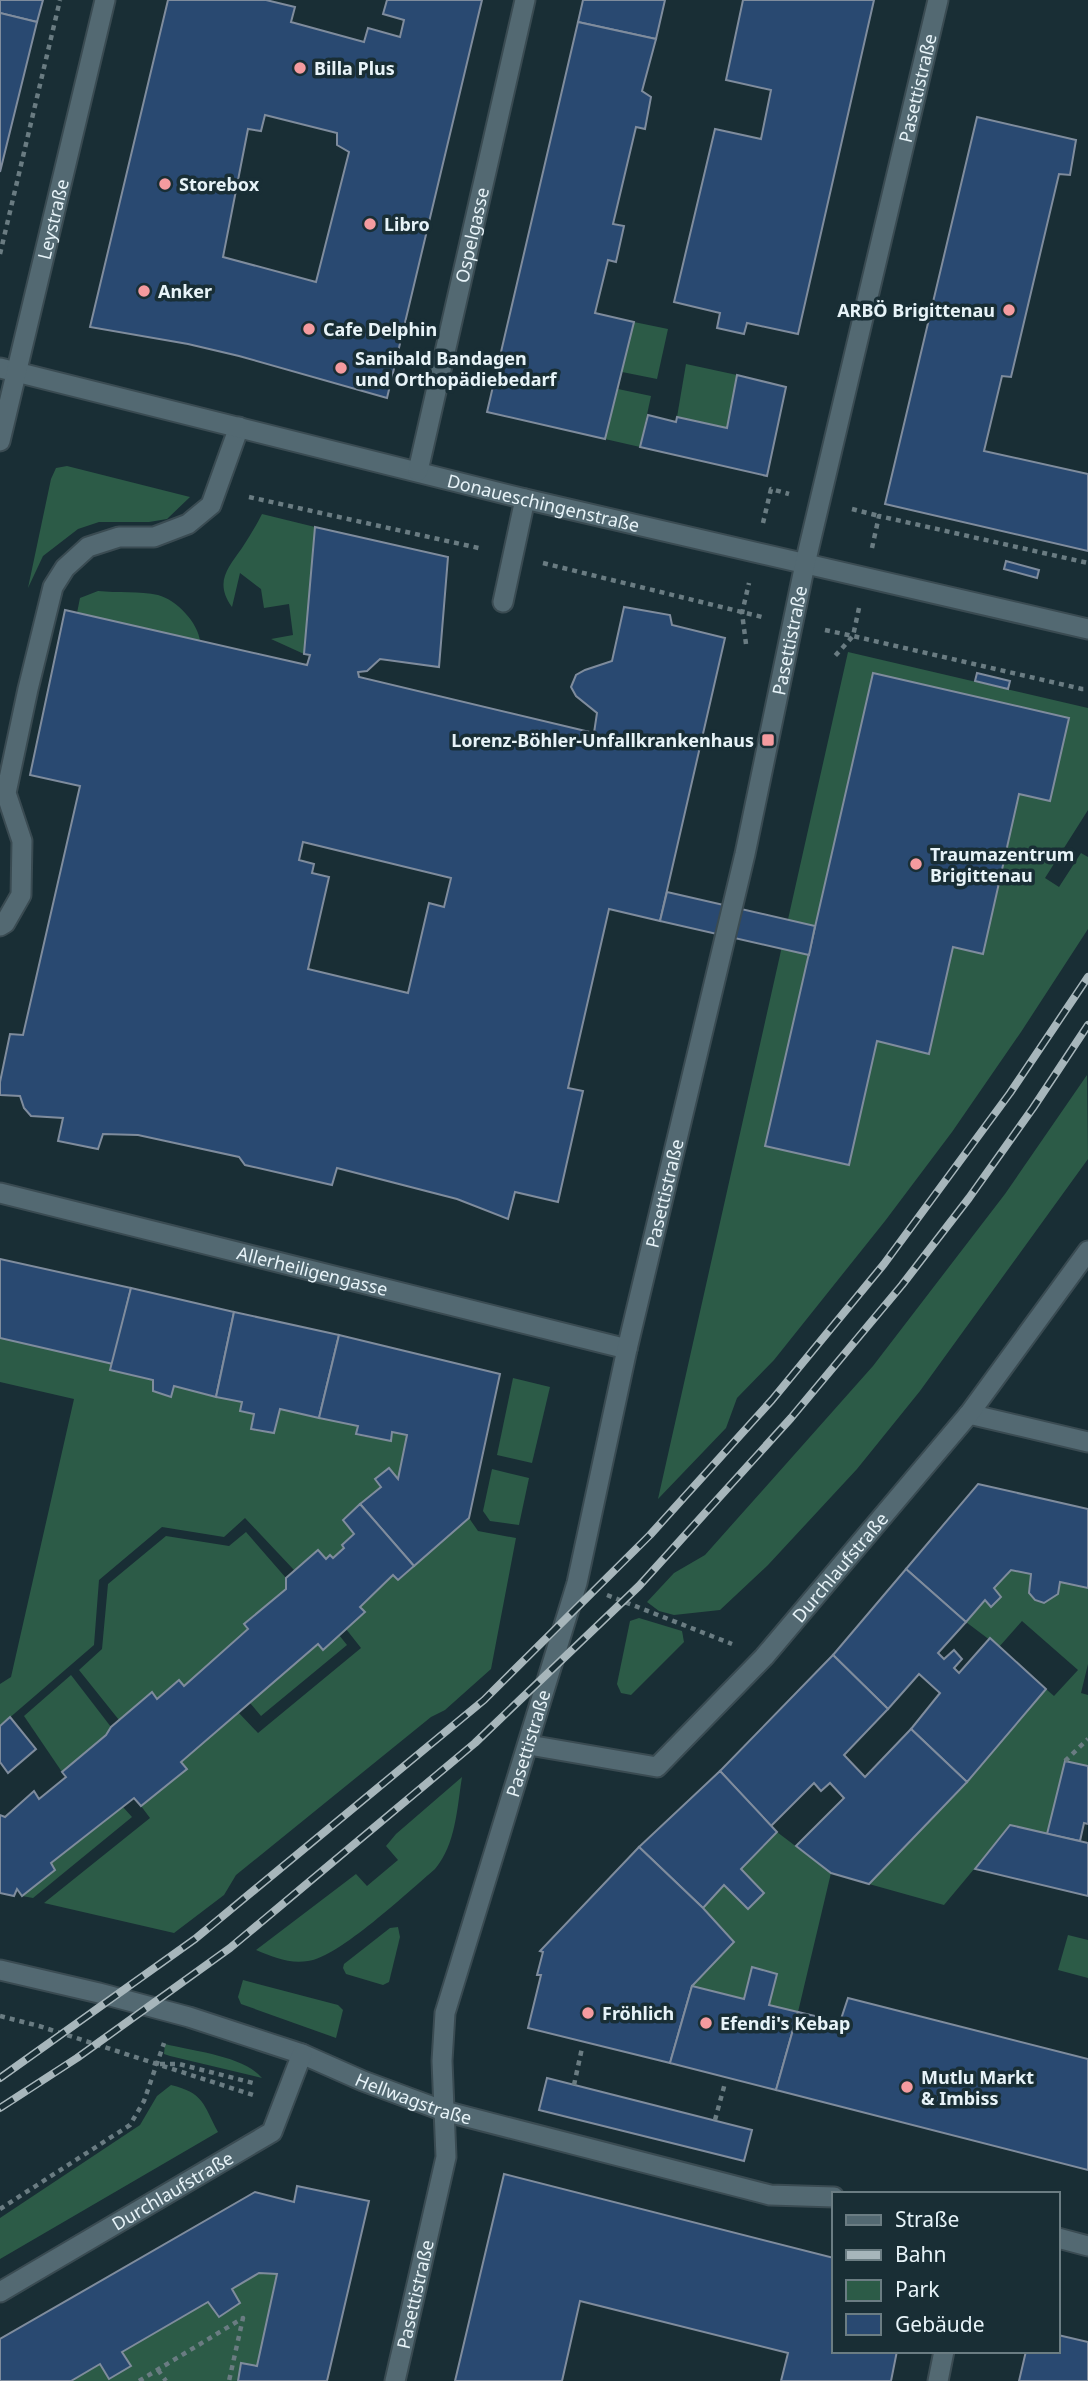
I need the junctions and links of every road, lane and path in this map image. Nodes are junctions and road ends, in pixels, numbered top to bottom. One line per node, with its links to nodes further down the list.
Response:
1 (60, 0): 5 (path)
2 (105, 0): 6 (street, Leystraße)
3 (525, 0): 9 (street, Ospelgasse)
4 (938, 0): 12 (street, Pasettistraße)
5 (0, 254)
6 (8, 370): 7 (street, Donaueschingenstraße); 8 (street, Leystraße)
7 (239, 427): 9 (street, Donaueschingenstraße); 19 (street)
8 (0, 441)
9 (418, 471): 10 (street, Donaueschingenstraße)
10 (525, 499): 12 (street, Donaueschingenstraße); 14 (street)
11 (1088, 563): 13 (path)
12 (806, 564): 13 (street, Donaueschingenstraße); 22 (street, Pasettistraße)
13 (865, 578): 16 (street, Donaueschingenstraße); 18 (path)
14 (503, 602)
15 (742, 613): 17 (path)
16 (1088, 629)
17 (746, 643)
18 (1088, 689)
19 (0, 926)
20 (0, 1193): 22 (street, Allerheiligengasse)
21 (1088, 1251): 23 (street, Durchlaufstraße)
22 (626, 1349): 25 (street, Pasettistraße)
23 (969, 1414): 24 (street); 26 (street, Durchlaufstraße)
24 (1088, 1442)
25 (576, 1583): 26 (path); 28 (street, Pasettistraße)
26 (764, 1657): 28 (street, Durchlaufstraße)
27 (1088, 1740): 29 (path)
28 (529, 1745): 38 (street, Pasettistraße)
29 (1065, 1761)
30 (0, 1970): 33 (street, Hellwagstraße)
31 (0, 2016): 34 (path)
32 (582, 2048): 36 (path)
33 (302, 2054): 37 (street, Durchlaufstraße); 38 (street, Hellwagstraße)
34 (156, 2064): 37 (path); 41 (path)
35 (724, 2083): 39 (path)
36 (574, 2085)
37 (284, 2105): 44 (street, Durchlaufstraße)
38 (444, 2111): 40 (street, Hellwagstraße); 50 (street, Pasettistraße)
39 (715, 2120)
40 (832, 2197)
41 (0, 2209)
42 (1060, 2239): 43 (street)
43 (1088, 2246)
44 (0, 2292)
45 (944, 2353): 51 (street)
46 (158, 2370): 47 (path); 48 (path); 49 (path)
47 (139, 2381)
48 (166, 2381)
49 (229, 2381)
50 (395, 2381)
51 (938, 2381)

